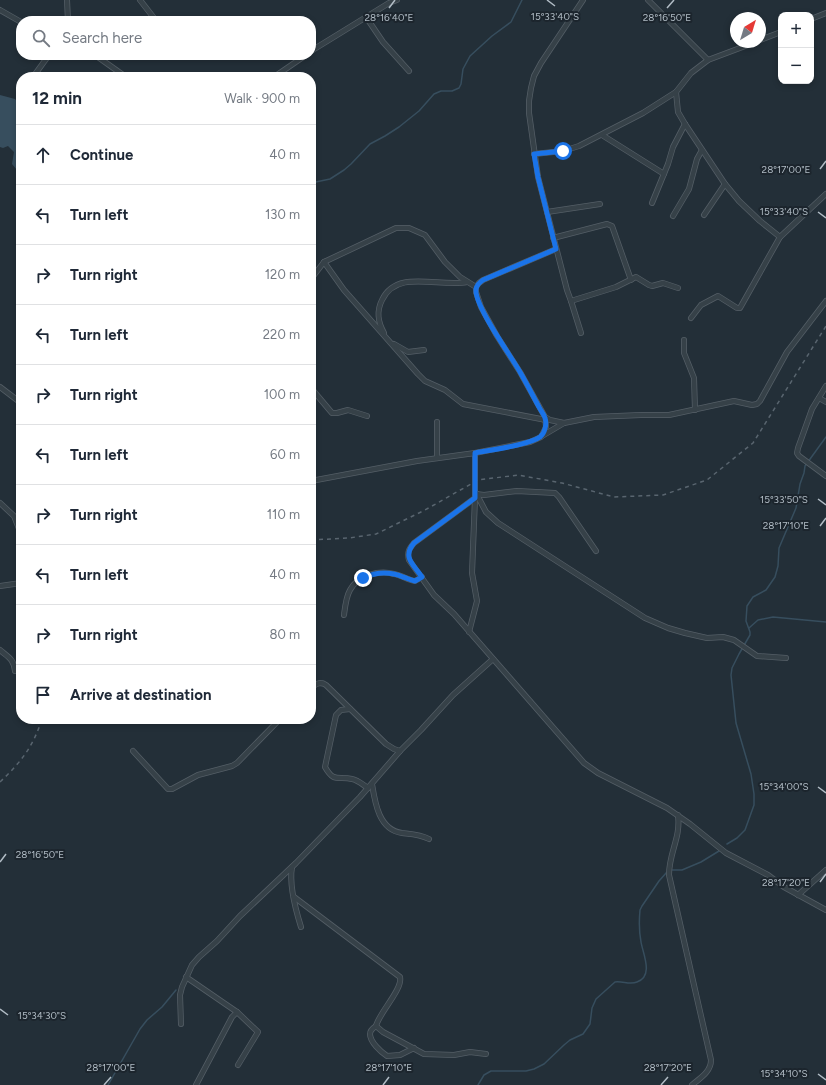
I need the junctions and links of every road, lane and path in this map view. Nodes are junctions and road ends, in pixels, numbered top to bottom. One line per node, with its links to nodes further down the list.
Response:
1 (67, 0): 8 (street)
2 (140, 0): 9 (street)
3 (397, 0): 10 (street)
4 (583, 0): 29 (street)
5 (648, 0): 20 (street)
6 (0, 10): 12 (street)
7 (826, 13): 11 (street)
8 (68, 16)
9 (152, 16)
10 (366, 17): 15 (street); 21 (street)
11 (814, 18)
12 (16, 19)
13 (778, 33): 14 (street)
14 (766, 38)
15 (316, 48)
16 (740, 48): 20 (street)
17 (45, 60): 22 (street)
18 (102, 60): 23 (street)
19 (299, 60): 24 (street)
20 (708, 60): 25 (street)
21 (409, 71)
22 (37, 72)
23 (119, 72)
24 (281, 72)
25 (676, 92): 26 (street); 27 (street)
26 (685, 124): 28 (street); 30 (street)
27 (602, 135): 29 (street); 30 (street)
28 (702, 150): 31 (street); 36 (street)
29 (534, 154): 35 (street)
30 (664, 174): 33 (street)
31 (725, 184): 37 (street); 38 (street)
32 (826, 194): 38 (street)
33 (652, 203)
34 (600, 204): 35 (street)
35 (546, 212): 39 (street)
36 (673, 216)
37 (704, 216)
38 (780, 237): 49 (street)
39 (553, 238): 40 (street); 43 (street)
40 (556, 249): 45 (street); 47 (street)
41 (324, 262): 42 (street); 44 (street); 61 (street)
42 (316, 272)
43 (631, 280): 46 (street); 47 (street)
44 (468, 282): 45 (street); 52 (street)
45 (476, 287): 61 (street)
46 (678, 288)
47 (571, 301): 50 (street)
48 (826, 301): 59 (street)
49 (691, 318)
50 (581, 333)
51 (684, 340): 59 (street)
52 (424, 350)
53 (826, 386): 56 (street)
54 (0, 387): 57 (street)
55 (316, 394): 60 (street)
56 (819, 398): 58 (street); 67 (street)
57 (16, 399)
58 (826, 402)
59 (696, 410): 63 (street)
60 (367, 416)
61 (545, 419): 63 (street); 64 (street)
62 (437, 422): 66 (street)
63 (564, 423): 64 (street)
64 (541, 437): 65 (street)
65 (475, 453): 66 (street); 69 (street)
66 (437, 458): 68 (street)
67 (826, 476)
68 (316, 480)
69 (475, 495): 72 (street); 73 (street); 77 (street); 80 (street)
70 (0, 503): 71 (street)
71 (16, 521)
72 (596, 551)
73 (422, 577): 76 (street); 77 (street)
74 (16, 583): 75 (street)
75 (0, 586)
76 (344, 615)
77 (469, 632): 79 (street)
78 (0, 650): 81 (street)
79 (493, 658): 86 (street); 89 (street)
80 (786, 658)
81 (15, 671)
82 (316, 684): 83 (street)
83 (350, 709): 86 (street); 88 (street)
84 (275, 724): 85 (street)
85 (133, 751)
86 (400, 751): 87 (street)
87 (372, 784): 88 (street); 90 (street)
88 (368, 788): 91 (street)
89 (678, 815): 93 (street); 105 (street)
90 (429, 839)
91 (292, 867): 94 (street); 97 (street)
92 (826, 870): 93 (street)
93 (798, 895): 95 (street)
94 (294, 897): 96 (street); 100 (street)
95 (826, 910)
96 (301, 928)
97 (186, 977): 98 (street); 99 (street)
98 (237, 1012): 103 (street); 104 (street)
99 (181, 1024)
100 (376, 1026): 101 (street); 101 (street)
101 (414, 1048): 102 (street)
102 (486, 1054)
103 (238, 1065)
104 (196, 1085)
105 (692, 1085)

